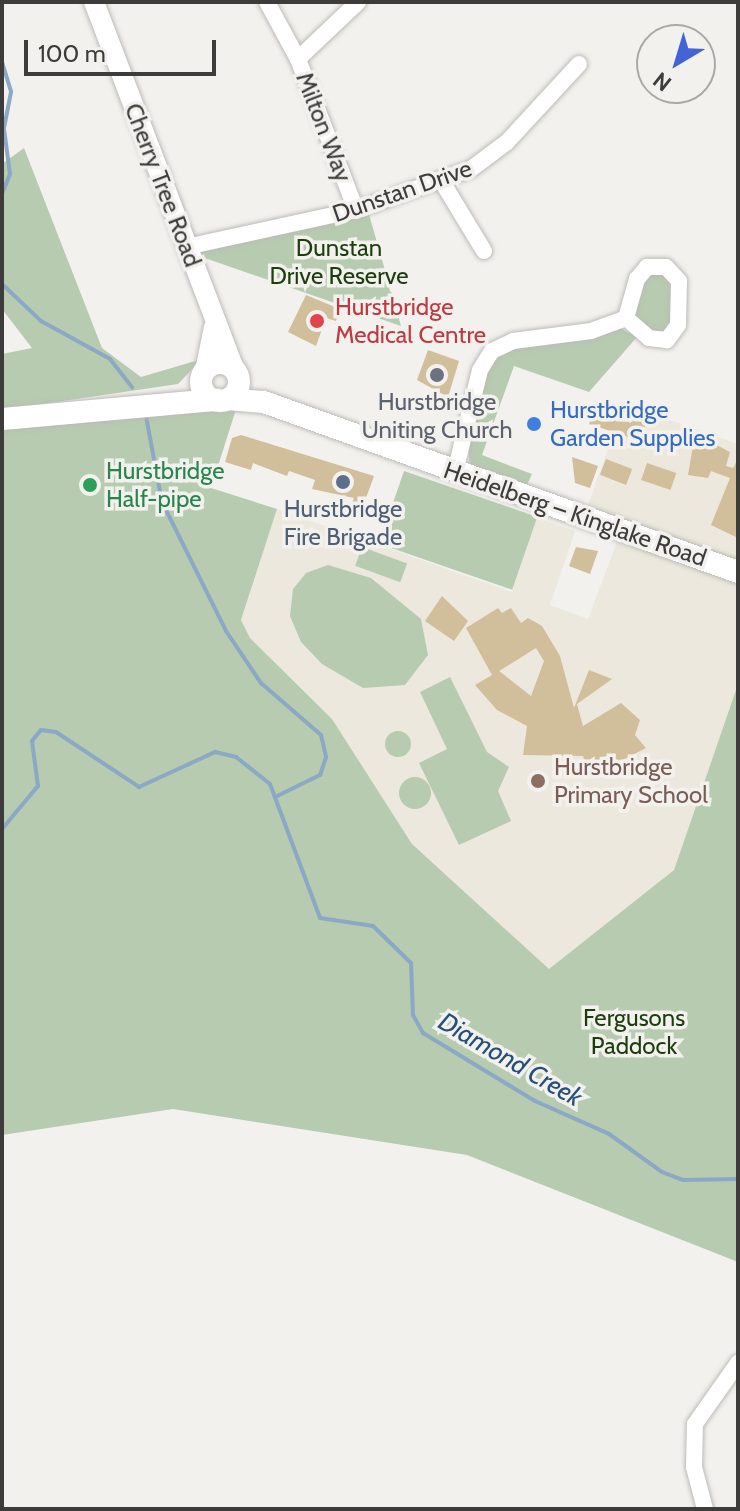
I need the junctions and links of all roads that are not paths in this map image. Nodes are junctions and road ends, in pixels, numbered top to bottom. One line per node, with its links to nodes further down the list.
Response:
1 (94, 2): 8 (street, Cherry Tree Road)
2 (267, 2): 4 (street, Milton Way)
3 (358, 2): 4 (street)
4 (298, 59): 7 (street, Milton Way)
5 (579, 64): 6 (street, Dunstan Drive)
6 (441, 180): 7 (street, Dunstan Drive); 9 (street)
7 (356, 210): 8 (street, Dunstan Drive)
8 (186, 247): 11 (street, Cherry Tree Road)
9 (484, 251)
10 (626, 318): 10 (street); 18 (street)
11 (214, 323): 12 (street, Cherry Tree Road); 13 (street)
12 (235, 370): 13 (main road); 14 (main road); 16 (main road, Heidelberg – Kinglake Road)
13 (204, 372): 14 (main road); 15 (main road, Heidelberg – Kinglake Road)
14 (222, 400): 15 (main road, Heidelberg – Kinglake Road); 16 (main road, Heidelberg – Kinglake Road)
15 (151, 401): 17 (main road, Heidelberg – Kinglake Road)
16 (277, 408): 18 (main road, Heidelberg – Kinglake Road)
17 (2, 419)
18 (455, 472): 19 (main road, Heidelberg – Kinglake Road)
19 (738, 572)
20 (738, 1363): 21 (street)
21 (705, 1509)

